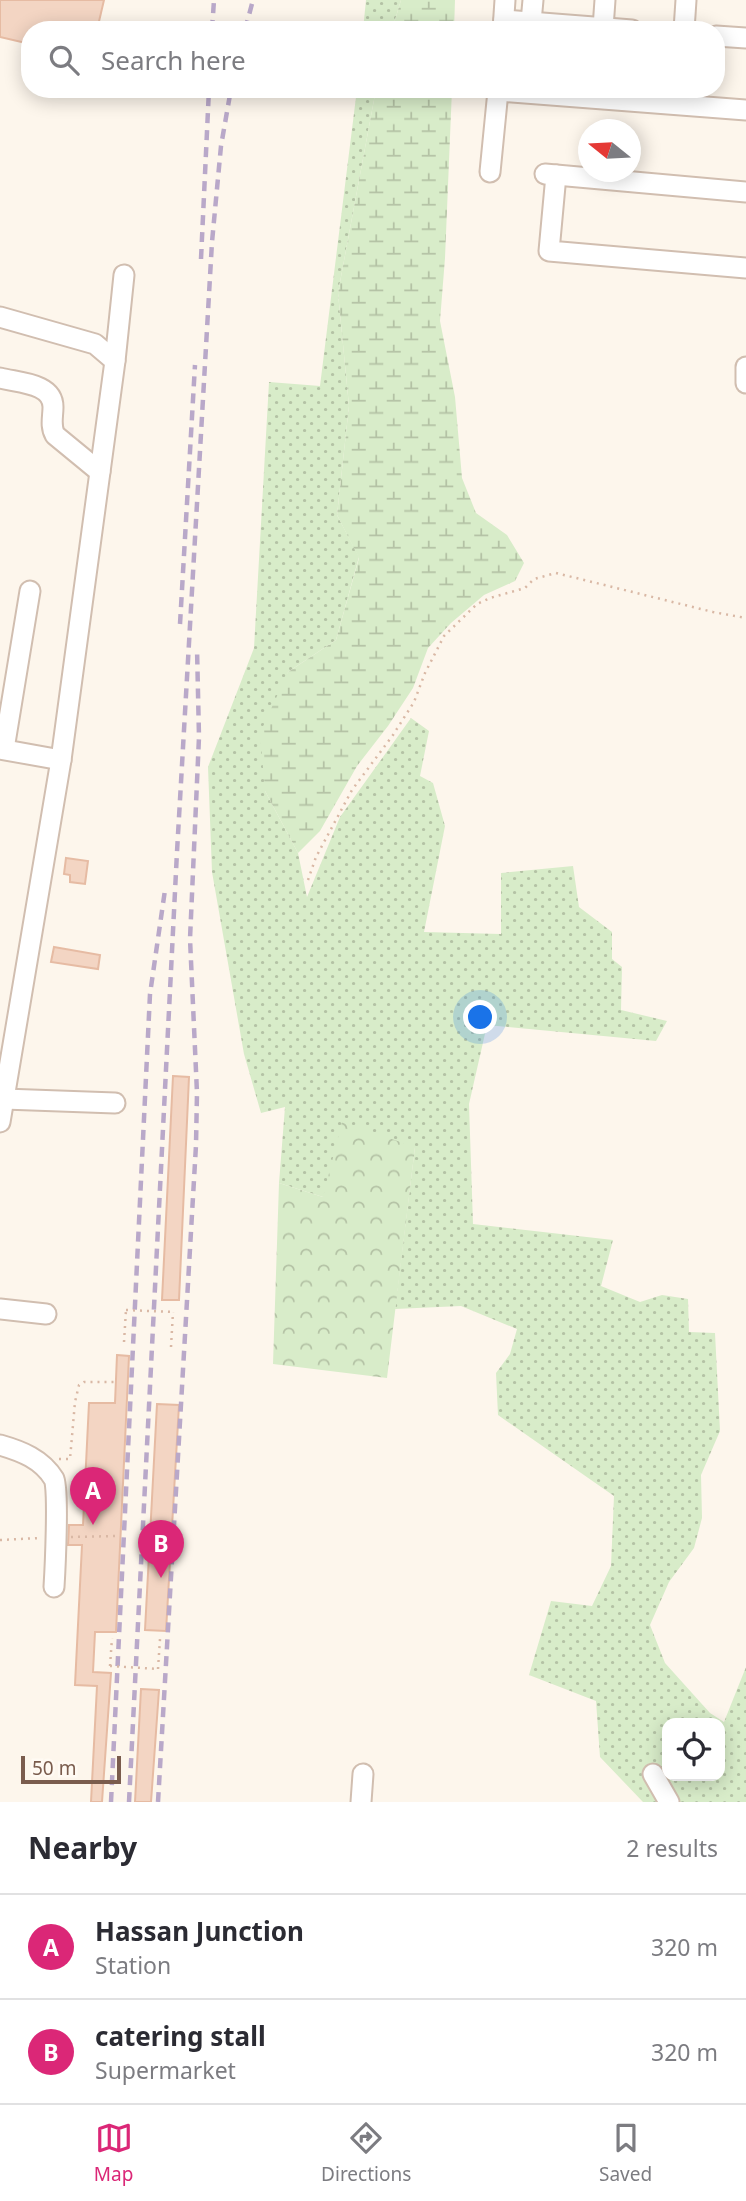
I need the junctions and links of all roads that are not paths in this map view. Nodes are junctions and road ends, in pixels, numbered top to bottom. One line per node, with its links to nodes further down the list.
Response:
1 (505, 0): 5 (street)
2 (533, 0): 6 (street)
3 (605, 0): 7 (street)
4 (686, 0): 8 (street)
5 (503, 21)
6 (531, 21)
7 (604, 21)
8 (685, 21)
9 (725, 37): 10 (street)
10 (746, 38)
11 (497, 98): 14 (street)
12 (597, 98): 13 (street)
13 (746, 110)
14 (490, 172)
15 (746, 192): 16 (street)
16 (746, 268)
17 (124, 275): 19 (street)
18 (0, 317): 19 (street)
19 (115, 360): 23 (street)
20 (746, 367): 22 (street)
21 (0, 378): 23 (street)
22 (746, 383)
23 (100, 472): 26 (street)
24 (30, 591): 25 (street)
25 (2, 749): 26 (street)
26 (61, 760): 27 (street)
27 (4, 1099): 28 (street); 29 (street)
28 (116, 1103)
29 (0, 1120)
30 (0, 1309): 31 (street)
31 (46, 1314)
32 (0, 1445): 33 (street)
33 (54, 1587)
34 (363, 1774): 36 (street)
35 (653, 1774): 37 (street)
36 (361, 1802)
37 (669, 1802)

